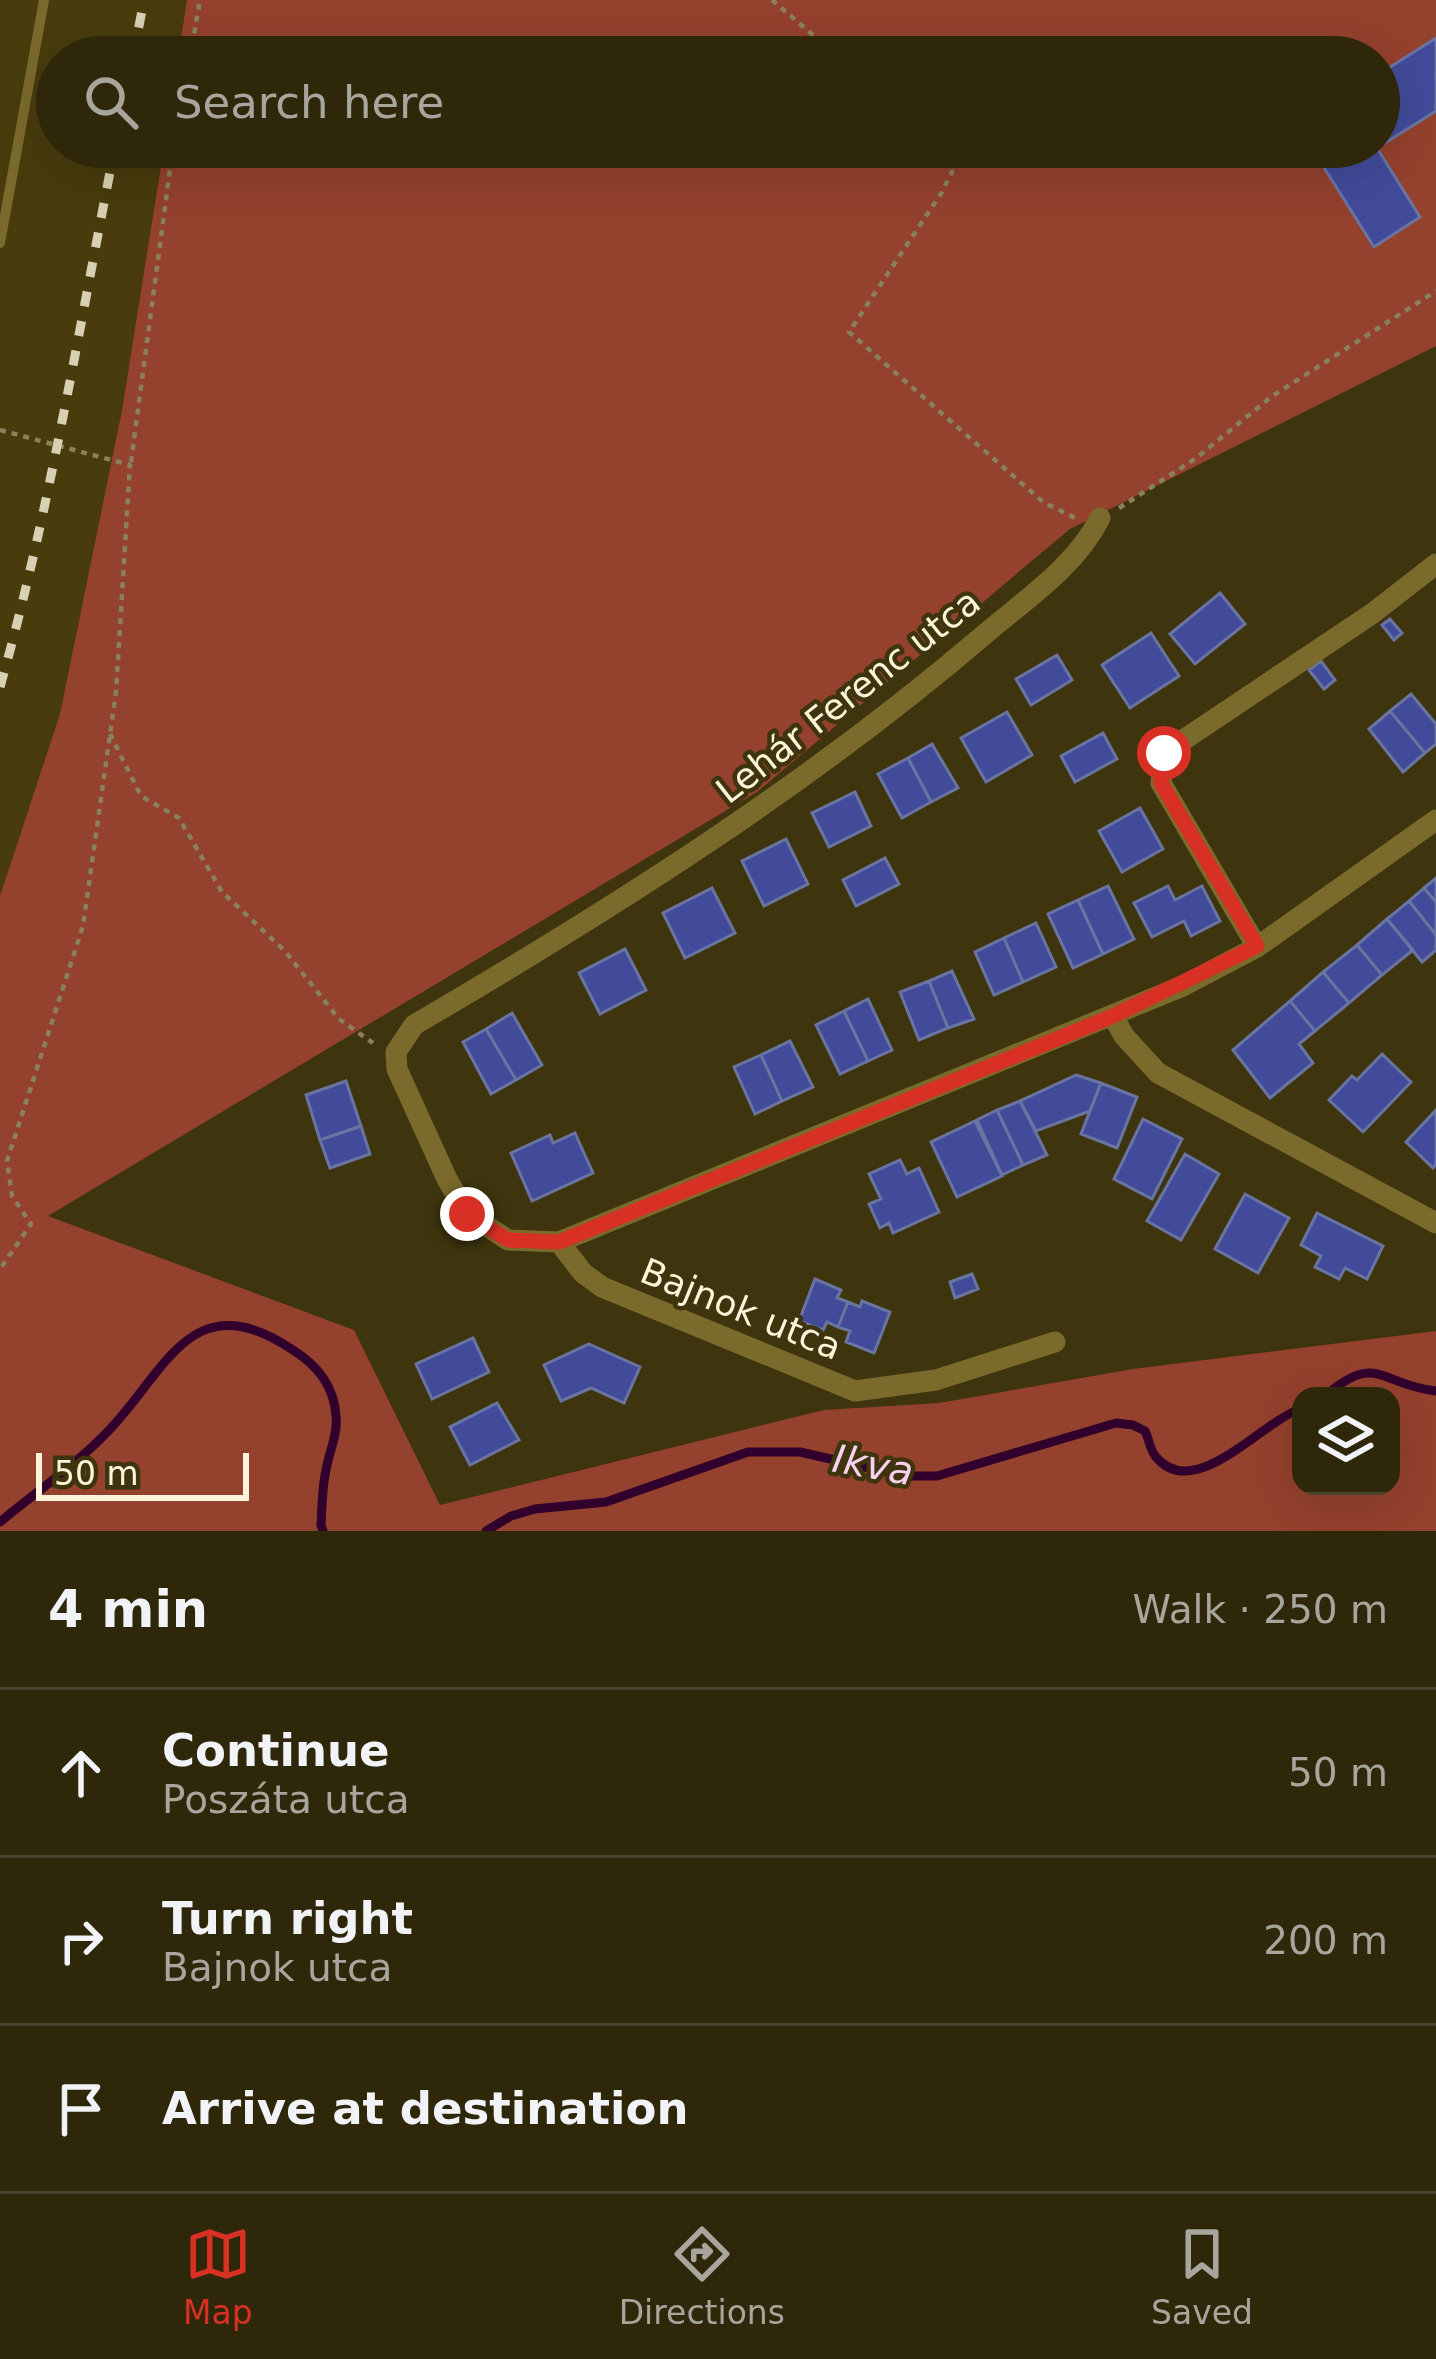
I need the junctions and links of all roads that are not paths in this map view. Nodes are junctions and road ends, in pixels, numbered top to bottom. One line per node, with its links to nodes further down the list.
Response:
1 (44, 0): 2 (lane)
2 (37, 36)
3 (36, 44): 4 (lane)
4 (0, 243)
5 (1100, 518): 10 (street, Lehár Ferenc utca)
6 (1436, 564): 8 (street)
7 (1436, 820): 8 (street, Bajnok utca)
8 (1257, 946): 9 (street, Bajnok utca)
9 (1113, 1016): 11 (street); 12 (street, Bajnok utca)
10 (447, 1179): 12 (street, Bajnok utca)
11 (1436, 1223)
12 (559, 1242): 13 (street, Bajnok utca)
13 (1055, 1342)

